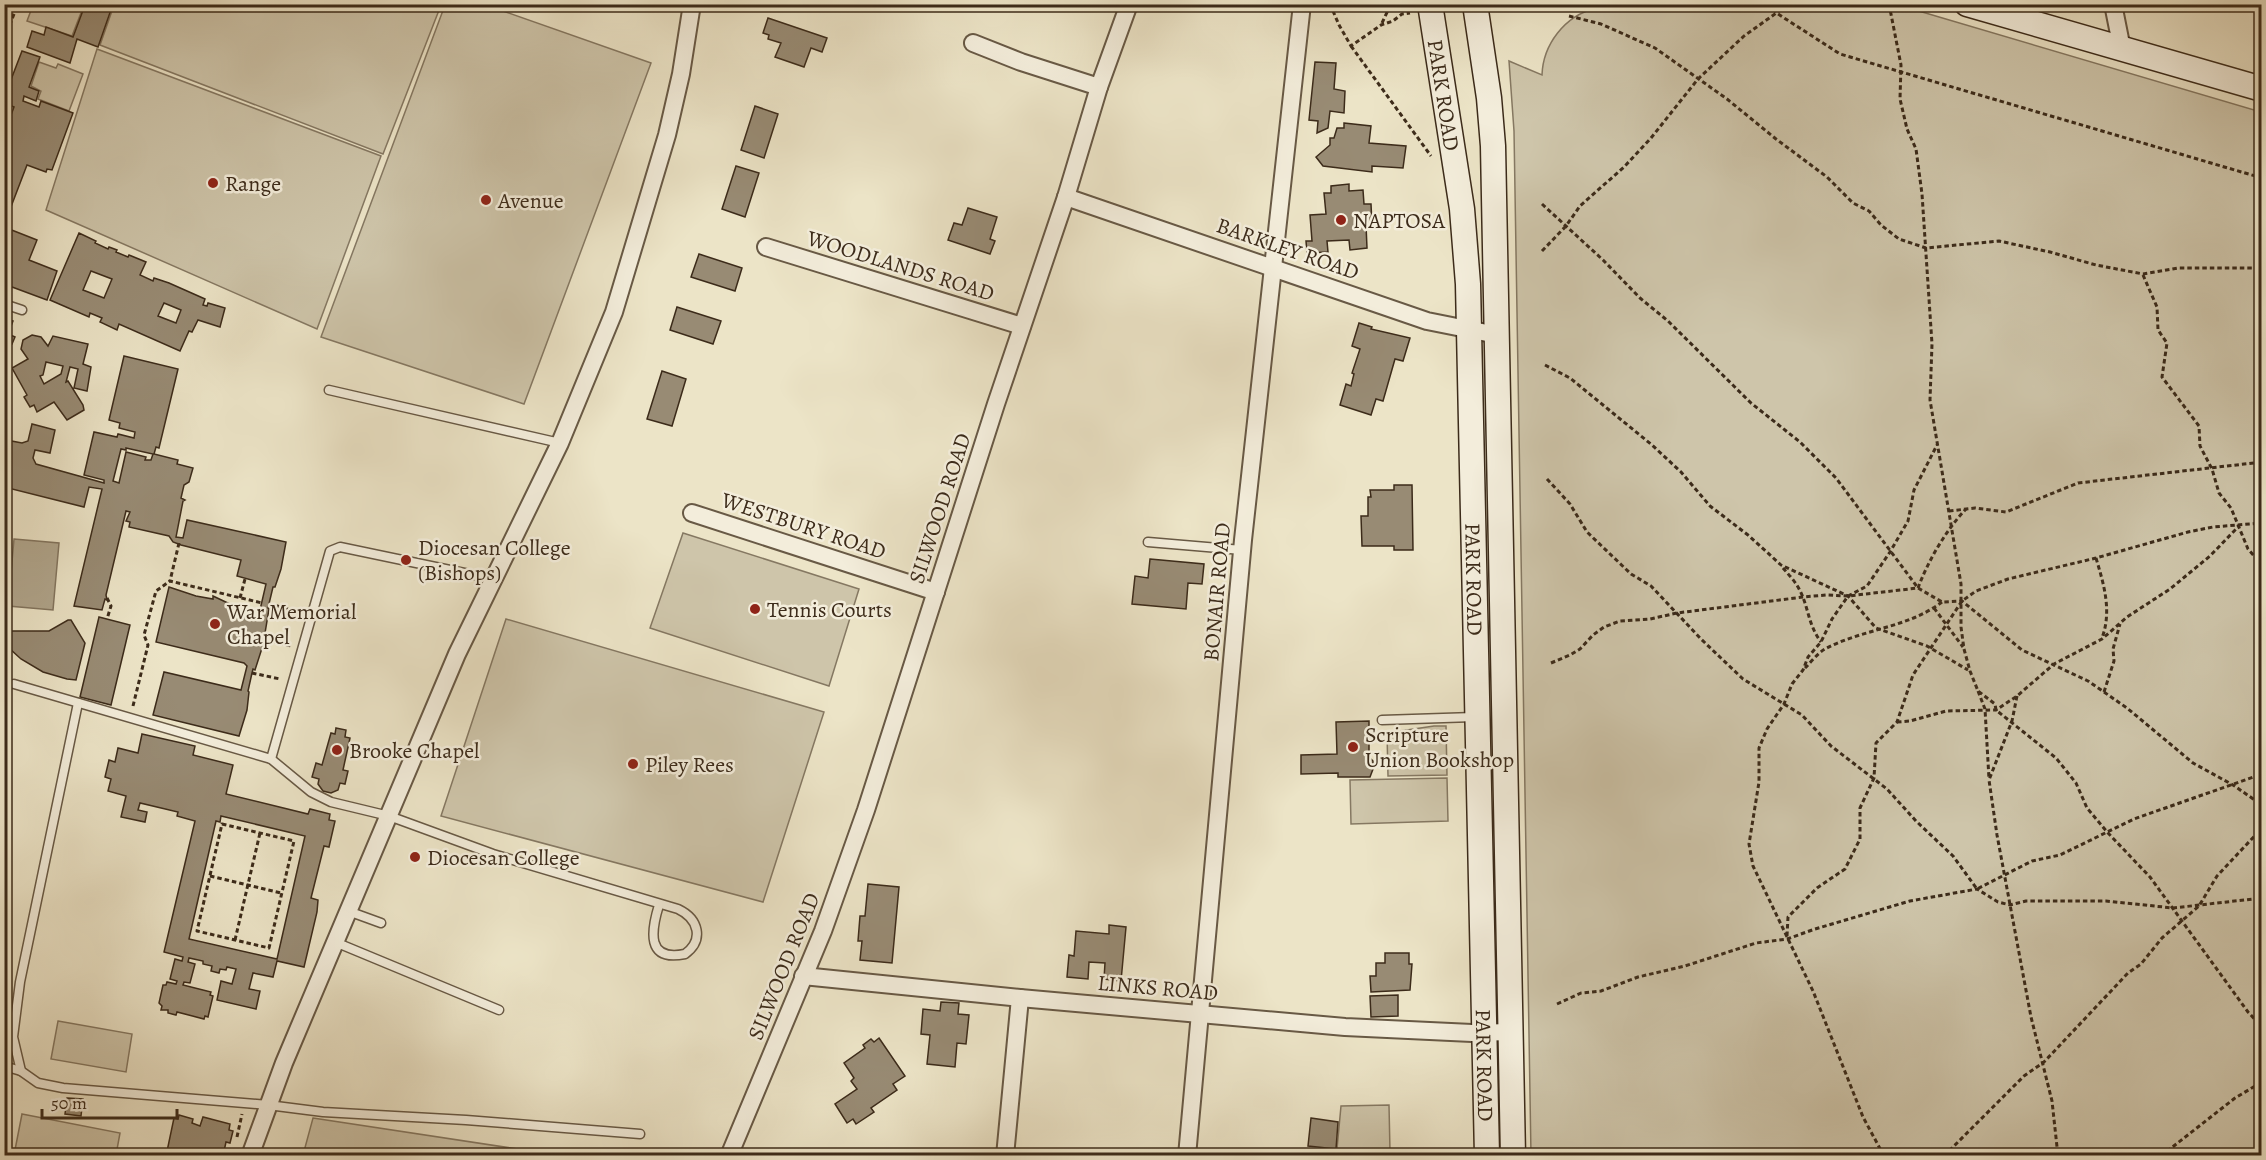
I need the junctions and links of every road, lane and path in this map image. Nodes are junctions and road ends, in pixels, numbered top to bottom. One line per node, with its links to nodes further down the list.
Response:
1 (18, 4): 21 (path)
2 (692, 4): 47 (street)
3 (1128, 4): 27 (street, SILWOOD ROAD)
4 (1302, 4): 37 (street, BONAIR ROAD)
5 (1330, 4): 23 (path)
6 (1371, 4): 17 (path)
7 (1391, 4): 17 (path)
8 (1475, 4): 44 (main road, PARK ROAD)
9 (1513, 4): 15 (path)
10 (1767, 4): 18 (path)
11 (1790, 4): 18 (path)
12 (1889, 4): 25 (path)
13 (1967, 4): 24 (main road)
14 (2113, 4): 24 (street)
15 (1504, 7)
16 (1424, 9): 20 (path); 43 (main road, PARK ROAD)
17 (1389, 11): 20 (path)
18 (1778, 14): 25 (path); 26 (path)
19 (1569, 16): 26 (path)
20 (1381, 25): 23 (path)
21 (4, 39)
22 (973, 43): 27 (street)
23 (1351, 45): 29 (path)
24 (2122, 49): 28 (main road)
25 (1901, 72): 30 (path); 35 (path)
26 (1698, 79): 33 (path); 35 (path)
27 (1099, 87): 31 (street, SILWOOD ROAD)
28 (2262, 89)
29 (1433, 158)
30 (2262, 178)
31 (1066, 197): 37 (street, BARKLEY ROAD); 42 (street, SILWOOD ROAD)
32 (1542, 204): 33 (path)
33 (1566, 226): 36 (path); 61 (path)
34 (766, 247): 42 (street, WOODLANDS ROAD)
35 (1926, 248): 39 (path); 48 (path)
36 (1542, 251)
37 (1272, 266): 43 (street, BARKLEY ROAD); 60 (street, BONAIR ROAD)
38 (2262, 268): 39 (path)
39 (2143, 274): 50 (path)
40 (4, 304): 41 (lane)
41 (22, 310)
42 (1022, 326): 69 (street, SILWOOD ROAD)
43 (1469, 330): 44 (street, BARKLEY ROAD); 105 (main road, PARK ROAD)
44 (1497, 335): 143 (main road, PARK ROAD)
45 (1545, 365): 63 (path)
46 (329, 390): 47 (lane)
47 (560, 443): 66 (street)
48 (1938, 444): 53 (path); 61 (path)
49 (2262, 462): 50 (path)
50 (2212, 469): 52 (path); 57 (path)
51 (1547, 479): 79 (path)
52 (1966, 509): 53 (path); 56 (path)
53 (1949, 511): 56 (path)
54 (692, 513): 69 (street, WESTBURY ROAD)
55 (2262, 523): 57 (path)
56 (1952, 525): 68 (path); 74 (path)
57 (2239, 526): 62 (path); 64 (path); 82 (path)
58 (1148, 542): 60 (lane)
59 (179, 543): 67 (path)
60 (1242, 550): 140 (street, BONAIR ROAD)
61 (1890, 552): 68 (path); 70 (path)
62 (2096, 558): 74 (path); 85 (path)
63 (1781, 565): 70 (path); 71 (path)
64 (2262, 565)
65 (245, 579): 73 (path)
66 (493, 579): 80 (lane); 116 (street)
67 (170, 581): 73 (path); 106 (path)
68 (1918, 588): 70 (path); 75 (path)
69 (936, 592): 136 (street, SILWOOD ROAD)
70 (1848, 596): 71 (path); 84 (path); 87 (path)
71 (1803, 597): 79 (path); 87 (path)
72 (107, 598): 81 (path)
73 (240, 598): 76 (path)
74 (1962, 601): 75 (path); 83 (path); 90 (path); 92 (path)
75 (1942, 602): 78 (path)
76 (262, 603)
77 (269, 604): 80 (path)
78 (1934, 608): 83 (path); 84 (path)
79 (1677, 613): 91 (path); 102 (path)
80 (311, 614): 88 (lane)
81 (107, 619)
82 (2121, 622): 85 (path); 99 (path)
83 (1947, 626): 89 (path); 90 (path)
84 (1881, 630): 89 (path); 93 (path)
85 (2102, 639): 92 (path)
86 (264, 640): 88 (path)
87 (1821, 642): 93 (path)
88 (301, 648): 96 (lane)
89 (1932, 648): 94 (path); 109 (path)
90 (1964, 649): 94 (path)
91 (1551, 663)
92 (2054, 664): 99 (path); 100 (path)
93 (1803, 670): 102 (path)
94 (1970, 671): 98 (path)
95 (252, 673): 96 (path)
96 (292, 682): 110 (lane)
97 (14, 684): 101 (lane)
98 (1978, 691): 103 (path); 104 (path)
99 (2104, 692): 114 (path)
100 (2017, 696): 104 (path); 108 (path)
101 (78, 703): 106 (lane); 146 (lane)
102 (1784, 704): 112 (path); 133 (path)
103 (1984, 709): 104 (path); 109 (path); 113 (path)
104 (1996, 710): 108 (path)
105 (1478, 717): 107 (lane); 142 (main road, PARK ROAD)
106 (130, 718): 110 (lane)
107 (1382, 720)
108 (2012, 721): 113 (path); 119 (path)
109 (1897, 722): 112 (path)
110 (271, 759): 116 (lane)
111 (2262, 774): 114 (path)
112 (1874, 778): 123 (path); 133 (path)
113 (1989, 780): 121 (path)
114 (2233, 785): 115 (path); 119 (path)
115 (2262, 805)
116 (388, 816): 127 (lane); 130 (street)
117 (2262, 828): 128 (path)
118 (260, 833): 120 (path); 122 (path); 124 (path)
119 (2108, 833): 121 (path); 129 (path)
120 (210, 876): 122 (path); 134 (path)
121 (2005, 876): 123 (path); 126 (path)
122 (248, 885): 124 (path); 134 (path)
123 (1977, 889): 126 (path); 133 (path)
124 (282, 893): 134 (path)
125 (2262, 897): 128 (path)
126 (2010, 904): 129 (path); 144 (path)
127 (659, 905): 127 (lane)
128 (2199, 906): 129 (path); 131 (path)
129 (2173, 908): 131 (path)
130 (348, 911): 132 (lane); 135 (street)
131 (2181, 920): 141 (path); 144 (path)
132 (381, 922)
133 (1787, 939): 138 (path); 157 (path)
134 (235, 940)
135 (335, 942): 139 (lane); 149 (street)
136 (803, 976): 137 (street, LINKS ROAD); 152 (street, SILWOOD ROAD)
137 (1020, 998): 140 (street, LINKS ROAD); 153 (street)
138 (1557, 1004)
139 (499, 1010)
140 (1200, 1014): 142 (street, LINKS ROAD); 154 (street, BONAIR ROAD)
141 (2262, 1027)
142 (1485, 1032): 143 (street, LINKS ROAD); 155 (main road, PARK ROAD)
143 (1510, 1032): 156 (main road, PARK ROAD)
144 (2044, 1062): 158 (path); 159 (path)
145 (4, 1066): 146 (lane)
146 (21, 1071): 148 (lane)
147 (2262, 1082): 160 (path)
148 (244, 1103): 149 (lane); 151 (path)
149 (268, 1105): 150 (lane); 151 (street)
150 (640, 1134)
151 (236, 1154)
152 (729, 1155)
153 (1005, 1155)
154 (1188, 1155)
155 (1487, 1155)
156 (1513, 1155)
157 (1884, 1155)
158 (1944, 1155)
159 (2058, 1155)
160 (2161, 1155)

